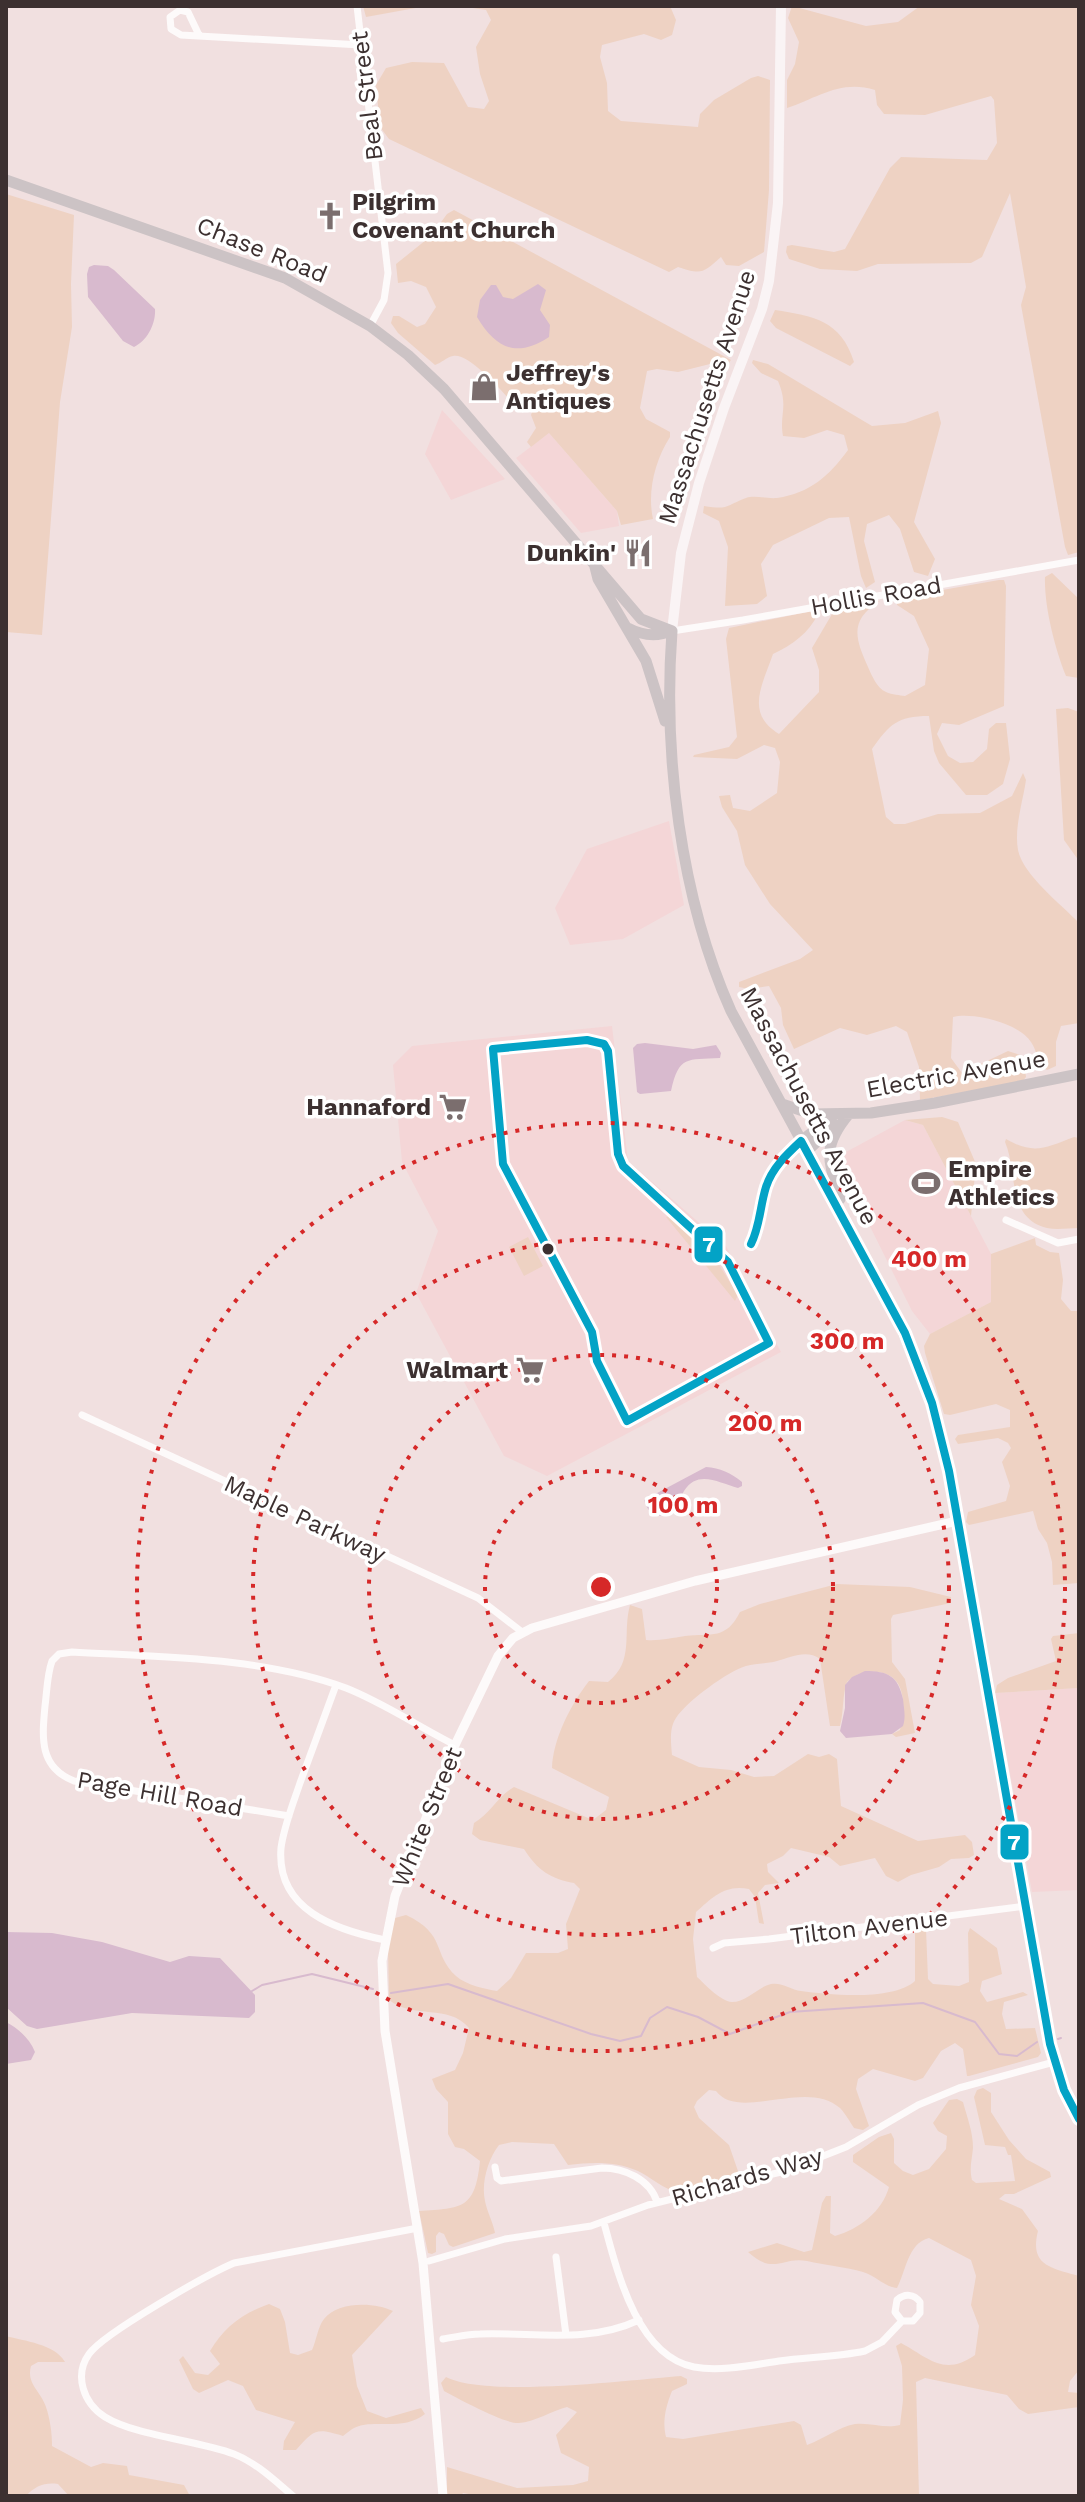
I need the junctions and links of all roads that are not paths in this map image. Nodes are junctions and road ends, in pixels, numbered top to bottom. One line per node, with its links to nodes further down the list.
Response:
1 (357, 6): 4 (street, Beal Street)
2 (781, 6): 10 (main road, Massachusetts Avenue)
3 (199, 35): 3 (street); 4 (street)
4 (361, 45): 6 (street, Beal Street)
5 (6, 180): 6 (main road, Chase Road)
6 (370, 326): 8 (main road, Chase Road)
7 (1079, 560): 10 (street, Hollis Road)
8 (593, 563): 9 (main road, Chase Road); 10 (main road, Chase Road)
9 (628, 628): 10 (main road); 11 (main road, Chase Road)
10 (672, 631): 11 (main road, Massachusetts Avenue)
11 (672, 747): 13 (main road, Massachusetts Avenue)
12 (1079, 1074): 14 (main road, Electric Avenue)
13 (781, 1104): 15 (main road); 16 (main road, Massachusetts Avenue)
14 (848, 1115): 15 (main road); 16 (main road, Electric Avenue); 18 (main road)
15 (833, 1116): 16 (main road)
16 (804, 1146): 18 (main road, Massachusetts Avenue)
17 (1006, 1220): 19 (street)
18 (847, 1222): 21 (main road, Massachusetts Avenue)
19 (1079, 1239)
20 (82, 1415): 22 (street, Maple Parkway)
21 (957, 1521): 22 (street); 26 (main road, Massachusetts Avenue)
22 (522, 1632): 24 (street, White Street)
23 (336, 1685): 24 (street); 25 (street); 25 (street, Page Hill Road)
24 (455, 1745): 27 (street, White Street)
25 (289, 1816): 27 (street)
26 (1026, 1906): 28 (street, Tilton Avenue); 29 (main road, Massachusetts Avenue)
27 (385, 1940): 34 (street, White Street)
28 (713, 1948)
29 (1054, 2062): 30 (main road, Massachusetts Avenue); 32 (street, Richards Way)
30 (1079, 2119)
31 (495, 2167): 32 (street)
32 (657, 2202): 33 (street, Richards Way)
33 (604, 2223): 36 (street, Richards Way); 37 (street)
34 (418, 2228): 41 (street); 42 (street, White Street)
35 (556, 2257): 39 (street)
36 (429, 2261)
37 (639, 2320): 38 (street); 39 (street)
38 (902, 2321)
39 (566, 2335): 40 (street)
40 (443, 2339)
41 (293, 2496)
42 (443, 2496)

